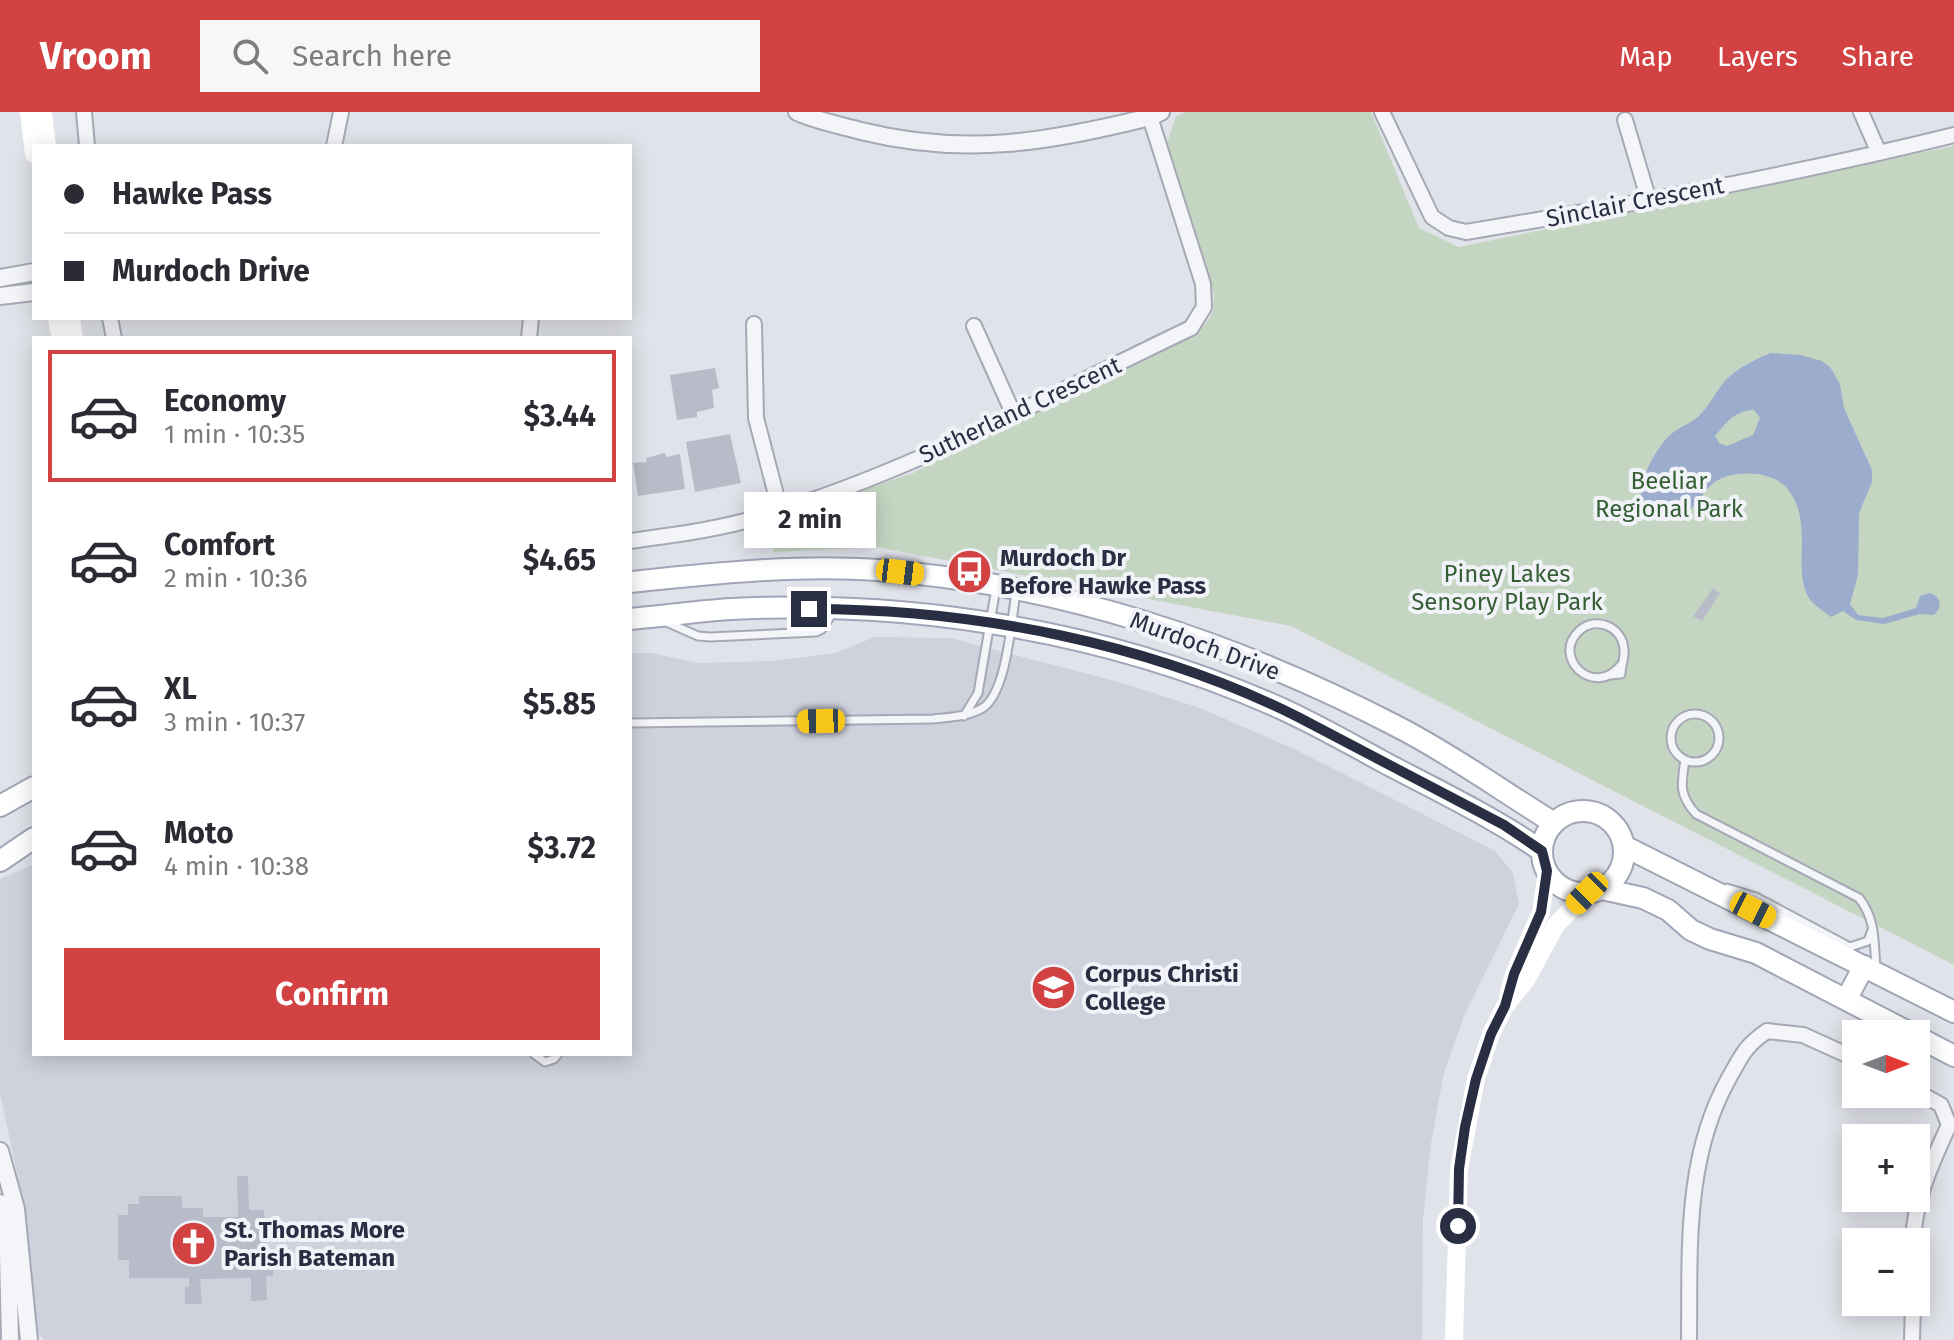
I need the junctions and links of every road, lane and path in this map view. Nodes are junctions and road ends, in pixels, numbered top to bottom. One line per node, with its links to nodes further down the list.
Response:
1 (29, 112): 11 (main road)
2 (43, 112): 12 (main road)
3 (84, 112): 13 (street)
4 (341, 112): 14 (street)
5 (797, 112): 8 (street)
6 (1382, 112): 16 (street, Sinclair Crescent)
7 (1861, 112): 15 (street)
8 (1156, 114): 23 (street, Sutherland Crescent)
9 (1625, 120): 16 (street)
10 (1954, 135): 15 (street, Sinclair Crescent)
11 (33, 144)
12 (47, 144)
13 (87, 144)
14 (334, 144)
15 (1879, 153): 16 (street, Sinclair Crescent)
16 (1649, 201)
17 (32, 272): 18 (street)
18 (0, 278)
19 (32, 292): 20 (street)
20 (0, 296)
21 (754, 324): 24 (street)
22 (974, 326): 23 (street)
23 (1013, 413): 24 (street, Sutherland Crescent)
24 (780, 510): 25 (street, Sutherland Crescent)
25 (632, 541)
26 (632, 582): 27 (main road, Murdoch Drive)
27 (1006, 588): 29 (lane); 29 (lane); 36 (main road, Murdoch Drive)
28 (632, 619): 29 (main road, Murdoch Drive)
29 (1000, 626): 31 (lane); 31 (lane); 42 (main road, Murdoch Drive)
30 (1610, 675): 30 (lane)
31 (964, 716): 32 (lane)
32 (632, 723)
33 (1685, 760): 33 (lane); 45 (lane)
34 (32, 791): 35 (main road)
35 (0, 806)
36 (1554, 823): 40 (main road); 42 (main road)
37 (32, 832): 39 (main road)
38 (32, 839): 41 (main road)
39 (0, 845)
40 (1624, 846): 43 (main road); 44 (main road)
41 (0, 861)
42 (1544, 861): 44 (main road); 48 (main road)
43 (1701, 884): 45 (lane); 46 (main road)
44 (1594, 891): 47 (main road); 48 (main road)
45 (1872, 930): 46 (lane)
46 (1871, 962): 47 (main road); 49 (main road)
47 (1846, 1000): 50 (main road)
48 (1505, 1006): 63 (main road)
49 (1954, 1012)
50 (1885, 1020)
51 (1930, 1043): 55 (main road)
52 (1842, 1053): 64 (street)
53 (537, 1056): 54 (lane)
54 (556, 1056)
55 (1954, 1056)
56 (1930, 1099): 59 (street)
57 (0, 1151): 58 (street)
58 (6, 1215): 61 (street); 62 (street)
59 (1915, 1228)
60 (1913, 1316): 65 (street)
61 (10, 1340)
62 (29, 1340)
63 (1454, 1340)
64 (1689, 1340)
65 (1912, 1340)

